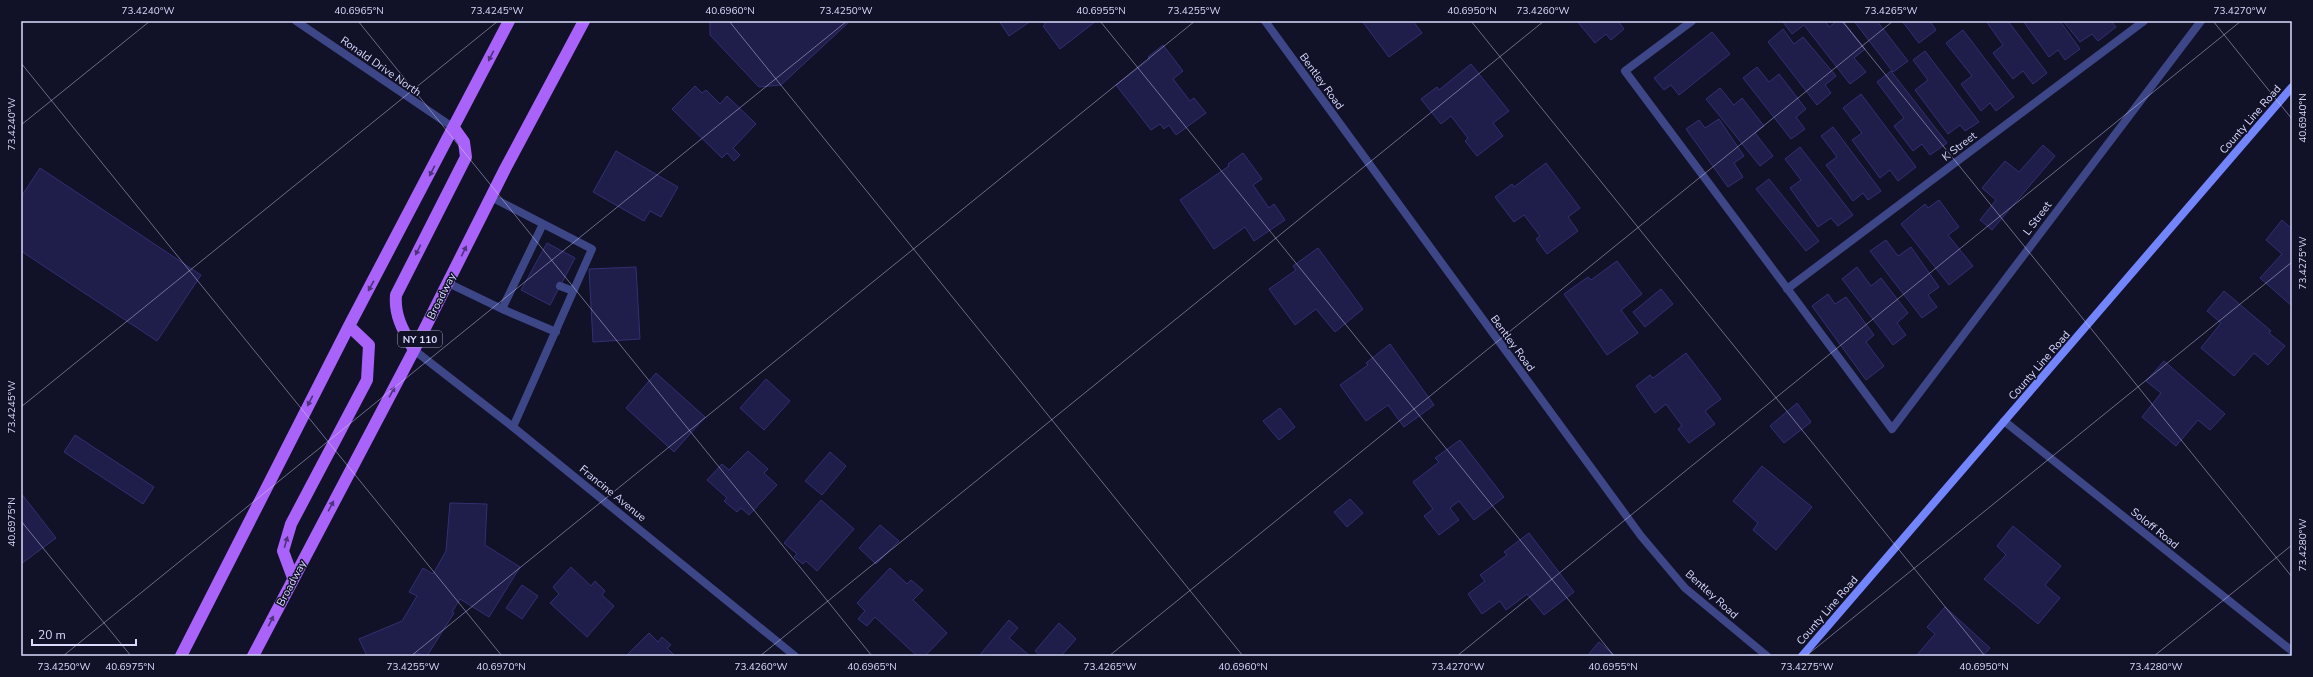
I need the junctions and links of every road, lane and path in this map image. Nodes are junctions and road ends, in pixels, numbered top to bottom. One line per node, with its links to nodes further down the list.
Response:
1 (296, 21): 9 (street, Ronald Drive North)
2 (509, 21): 9 (main road, one-way to 9)
3 (584, 21): 10 (main road, Broadway / NY 110)
4 (1265, 21): 29 (street, Bentley Road)
5 (1692, 21): 16 (street)
6 (2144, 21): 16 (street, K Street)
7 (2201, 21): 16 (street, L Street)
8 (2292, 87): 22 (main road, County Line Road)
9 (454, 128): 19 (main road, one-way to 19); 21 (main road, one-way to 21)
10 (491, 197): 11 (street); 14 (main road, Broadway / NY 110, one-way to 10)
11 (543, 224): 12 (street); 17 (street)
12 (522, 268): 13 (street); 18 (street)
13 (531, 271)
14 (448, 283): 18 (street); 21 (main road, Broadway / NY 110)
15 (560, 286): 17 (street)
16 (1787, 289)
17 (573, 292): 20 (street)
18 (502, 309): 20 (street)
19 (349, 326): 24 (main road, one-way to 19); 26 (main road, one-way to 26)
20 (556, 332): 23 (street)
21 (414, 350): 23 (street, Francine Avenue); 24 (main road, Broadway / NY 110, one-way to 21)
22 (2004, 421): 25 (street, Soloff Road); 30 (main road, County Line Road)
23 (513, 427): 28 (street, Francine Avenue)
24 (293, 578): 27 (main road, Broadway / NY 110, one-way to 24)
25 (2292, 651)
26 (181, 656)
27 (253, 656)
28 (795, 656)
29 (1767, 656)
30 (1802, 656)

